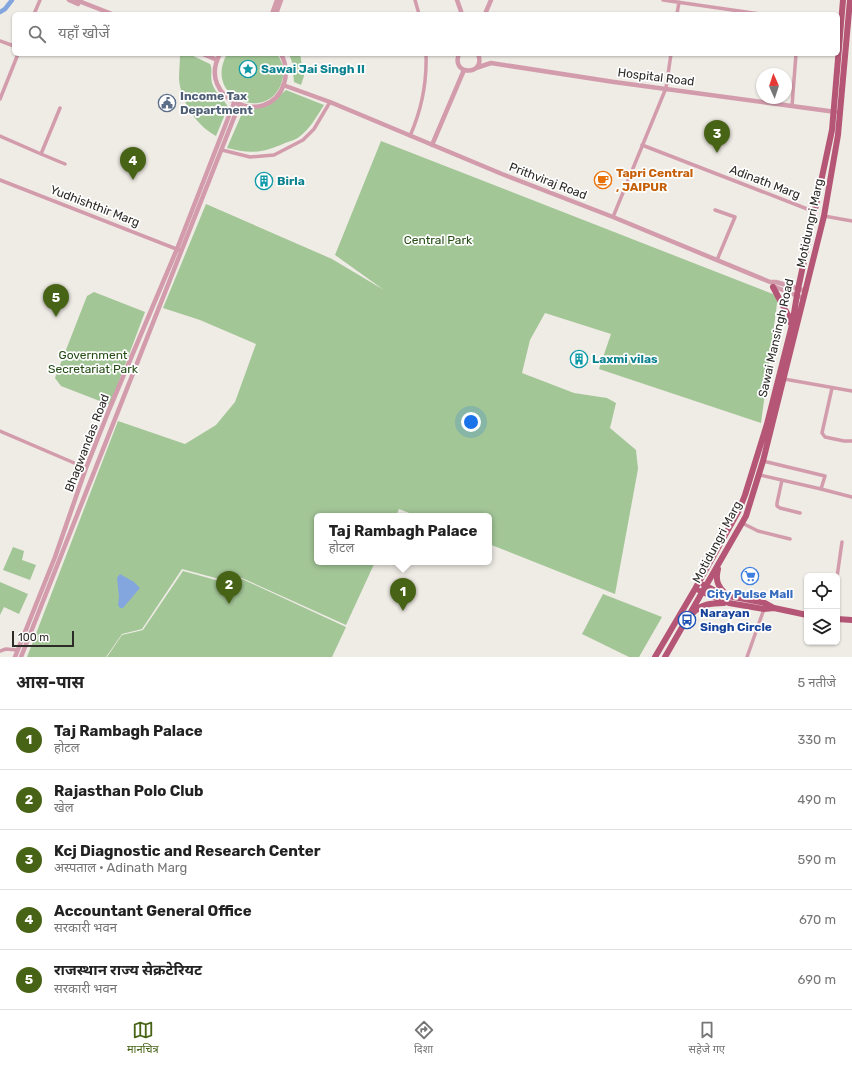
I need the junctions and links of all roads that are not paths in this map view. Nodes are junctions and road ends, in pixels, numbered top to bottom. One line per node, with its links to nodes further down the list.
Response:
1 (40, 0): 13 (street)
2 (69, 0): 14 (street)
3 (76, 0): 15 (street)
4 (277, 0): 16 (street)
5 (282, 0): 17 (street)
6 (415, 0): 18 (street)
7 (457, 0): 19 (street)
8 (491, 0): 20 (street)
9 (663, 0): 12 (street)
10 (842, 0): 23 (main road, Sawai Mansingh Road)
11 (850, 0): 46 (main road, Motidungri Marg)
12 (679, 2): 21 (street); 22 (street)
13 (35, 12)
14 (99, 12)
15 (107, 12)
16 (273, 12)
17 (277, 12)
18 (418, 12)
19 (461, 12)
20 (486, 12)
21 (678, 12)
22 (746, 12)
23 (840, 17)
24 (0, 41): 25 (street)
25 (12, 45)
26 (17, 56): 40 (street)
27 (218, 56): 42 (street)
28 (282, 56): 38 (street)
29 (426, 56): 48 (street)
30 (458, 56): 37 (street)
31 (479, 56): 35 (street); 36 (street)
32 (671, 56): 39 (street)
33 (796, 56): 43 (street)
34 (838, 56): 45 (main road, Sawai Mansingh Road)
35 (491, 63): 36 (street, Hospital Road); 39 (street, Hospital Road)
36 (476, 68): 37 (street, Hospital Road)
37 (464, 70): 50 (street)
38 (284, 86): 41 (street, Prithviraj Road); 42 (street)
39 (666, 88): 43 (street, Hospital Road); 49 (street)
40 (0, 99)
41 (330, 102): 48 (street, Prithviraj Road); 51 (street)
42 (237, 104): 51 (street, Bhagwandas Road); 60 (street, Bhagwandas Road)
43 (792, 106): 45 (street, Hospital Road)
44 (60, 108): 52 (street)
45 (834, 112): 46 (street, Hospital Road); 56 (main road, Sawai Mansingh Road)
46 (841, 112): 57 (main road, Motidungri Marg)
47 (0, 136): 52 (street)
48 (410, 136): 50 (street, Prithviraj Road)
49 (642, 144): 56 (street, Adinath Marg); 58 (street)
50 (432, 145): 58 (street, Prithviraj Road)
51 (222, 150): 60 (street, Bhagwandas Road)
52 (42, 154): 53 (street)
53 (64, 164)
54 (0, 180): 60 (street, Yudhishthir Marg)
55 (715, 210): 61 (street)
56 (815, 212): 63 (main road, Sawai Mansingh Road)
57 (824, 216): 59 (street); 64 (main road, Motidungri Marg)
58 (613, 217): 61 (street, Prithviraj Road)
59 (852, 221)
60 (179, 250): 74 (street, Bhagwandas Road); 99 (street, Bhagwandas Road)
61 (717, 260): 62 (street, Prithviraj Road)
62 (772, 284): 63 (street, Prithviraj Road); 65 (street); 67 (main road)
63 (798, 289): 64 (street, Prithviraj Road); 65 (main road, Sawai Mansingh Road)
64 (806, 291): 66 (main road, Motidungri Marg)
65 (797, 296): 66 (street); 67 (main road, Sawai Mansingh Road)
66 (804, 298): 68 (main road, Motidungri Marg)
67 (792, 325): 85 (main road, Sawai Mansingh Road)
68 (784, 379): 69 (street); 73 (main road, Motidungri Marg)
69 (832, 388): 70 (street); 72 (street)
70 (852, 391)
71 (0, 431): 74 (street)
72 (852, 441)
73 (763, 462): 75 (main road, Motidungri Marg); 77 (street)
74 (86, 468): 96 (street, Bhagwandas Road)
75 (760, 474): 76 (street); 80 (main road, Motidungri Marg)
76 (782, 480): 77 (street); 79 (street)
77 (821, 489): 78 (street)
78 (852, 498)
79 (800, 513)
80 (742, 523): 81 (street); 83 (main road, Motidungri Marg)
81 (790, 539)
82 (842, 542): 84 (street)
83 (719, 563): 86 (main road, Motidungri Marg); 89 (main road)
84 (838, 573)
85 (699, 582): 86 (main road); 87 (main road, Sawai Mansingh Road)
86 (706, 586): 88 (main road, Motidungri Marg); 89 (main road)
87 (695, 589): 88 (main road); 100 (main road, Sawai Mansingh Road)
88 (702, 593): 89 (main road); 94 (main road, Motidungri Marg)
89 (730, 600): 90 (main road); 91 (main road); 94 (main road)
90 (774, 608): 91 (main road); 92 (main road)
91 (764, 609): 102 (street)
92 (804, 614)
93 (840, 619): 95 (main road)
94 (687, 620): 101 (main road)
95 (852, 620)
96 (17, 650): 97 (street); 98 (street, Bhagwandas Road)
97 (0, 651)
98 (15, 657)
99 (21, 657)
100 (655, 657)
101 (665, 657)
102 (747, 657)

